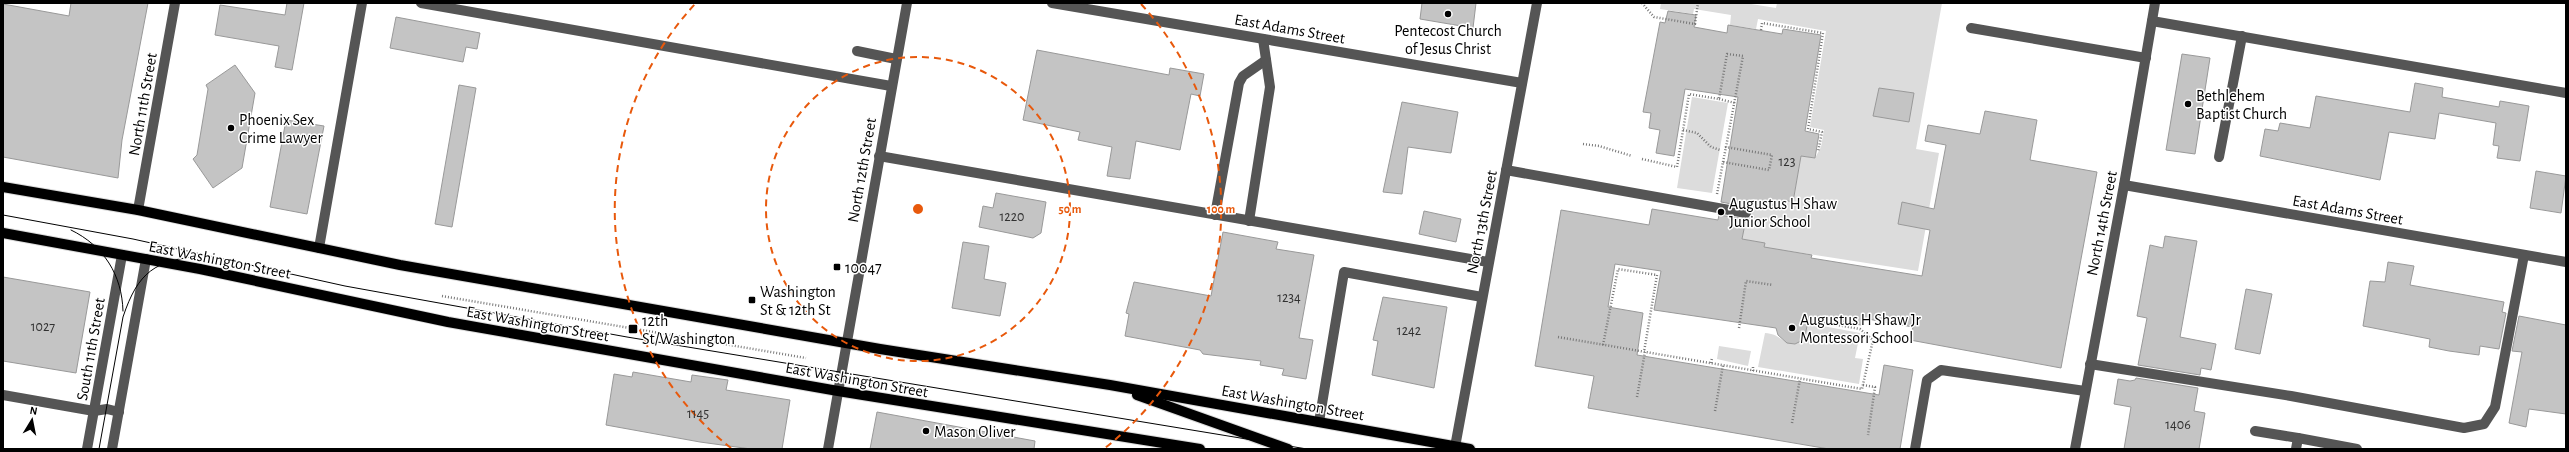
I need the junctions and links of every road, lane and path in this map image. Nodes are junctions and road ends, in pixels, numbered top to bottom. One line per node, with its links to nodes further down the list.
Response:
1 (175, 3): 38 (street, North 11th Street)
2 (362, 3): 43 (street)
3 (421, 3): 20 (street)
4 (907, 3): 17 (street, North 12th Street)
5 (1052, 3): 14 (street, East Adams Street)
6 (1537, 3): 19 (street, North 13th Street)
7 (1642, 3): 8 (path)
8 (1698, 3)
9 (2155, 3): 10 (street, North 14th Street)
10 (2152, 21): 13 (street); 16 (street, North 14th Street)
11 (1971, 28): 16 (street)
12 (1761, 30): 28 (path)
13 (2242, 36): 21 (street); 31 (street)
14 (1264, 39): 18 (street); 19 (street, East Adams Street)
15 (857, 52): 17 (street)
16 (2146, 58): 35 (street, North 14th Street)
17 (896, 59): 20 (street, North 12th Street)
18 (1266, 60): 40 (street); 41 (street)
19 (1522, 83): 34 (street, North 13th Street)
20 (891, 86): 29 (street, North 12th Street)
21 (2566, 92)
22 (1719, 99): 23 (path); 23 (path); 24 (path)
23 (1735, 102): 26 (path)
24 (1683, 130): 27 (path); 32 (path)
25 (1583, 144): 30 (path)
26 (1726, 147): 33 (path); 33 (path)
27 (1720, 150)
28 (1818, 152)
29 (879, 156): 40 (street); 55 (street, North 12th Street)
30 (1632, 156)
31 (2219, 157)
32 (1642, 159)
33 (1723, 162): 37 (path)
34 (1506, 170): 39 (street); 47 (street, North 13th Street)
35 (2124, 186): 45 (street, East Adams Street); 61 (street, North 14th Street)
36 (3, 187): 38 (main road, East Washington Street)
37 (1717, 195)
38 (138, 210): 43 (main road, East Washington Street)
39 (1746, 213)
40 (1215, 215): 41 (street)
41 (1250, 221): 47 (street)
42 (3, 232): 44 (main road, East Washington Street)
43 (319, 248): 55 (main road, East Washington Street)
44 (122, 255): 46 (main road, East Washington Street); 72 (street, South 11th Street)
45 (2524, 255): 48 (street, East Adams Street); 61 (street)
46 (146, 259): 68 (main road, East Washington Street); 74 (street)
47 (1488, 262): 51 (street, North 13th Street)
48 (2566, 262)
49 (1773, 286): 53 (path)
50 (442, 296): 58 (path)
51 (1482, 297): 75 (street); 80 (street, North 13th Street)
52 (1804, 319): 67 (path)
53 (1739, 328)
54 (1558, 337): 56 (path)
55 (846, 343): 66 (main road, East Washington Street); 68 (street, North 12th Street)
56 (1604, 345): 57 (path); 57 (path)
57 (1644, 352): 60 (path); 71 (path)
58 (806, 358)
59 (1712, 358): 60 (path)
60 (1711, 363): 62 (path)
61 (2090, 364): 69 (street, North 14th Street)
62 (1723, 365): 64 (path); 73 (path)
63 (1753, 366): 64 (path)
64 (1753, 371): 65 (path)
65 (1800, 379): 67 (path); 76 (path)
66 (1110, 385): 75 (main road, East Washington Street); 85 (main road, East Washington Street)
67 (1863, 385): 78 (path)
68 (838, 391): 83 (street, North 12th Street); 84 (main road, East Washington Street)
69 (2086, 391): 87 (street); 88 (street, North 14th Street)
70 (3, 395): 72 (street)
71 (1637, 397)
72 (94, 411): 74 (street); 81 (street, South 11th Street)
73 (1715, 411)
74 (118, 412): 82 (street)
75 (1319, 422): 80 (main road, East Washington Street)
76 (1792, 423)
77 (2254, 431): 79 (street)
78 (1868, 435)
79 (2298, 438): 89 (street); 90 (street)
80 (1455, 447): 86 (main road, East Washington Street)
81 (87, 449)
82 (112, 449)
83 (828, 449)
84 (1200, 449)
85 (1288, 449)
86 (1470, 449)
87 (1915, 449)
88 (2075, 449)
89 (2296, 449)
90 (2357, 449)

